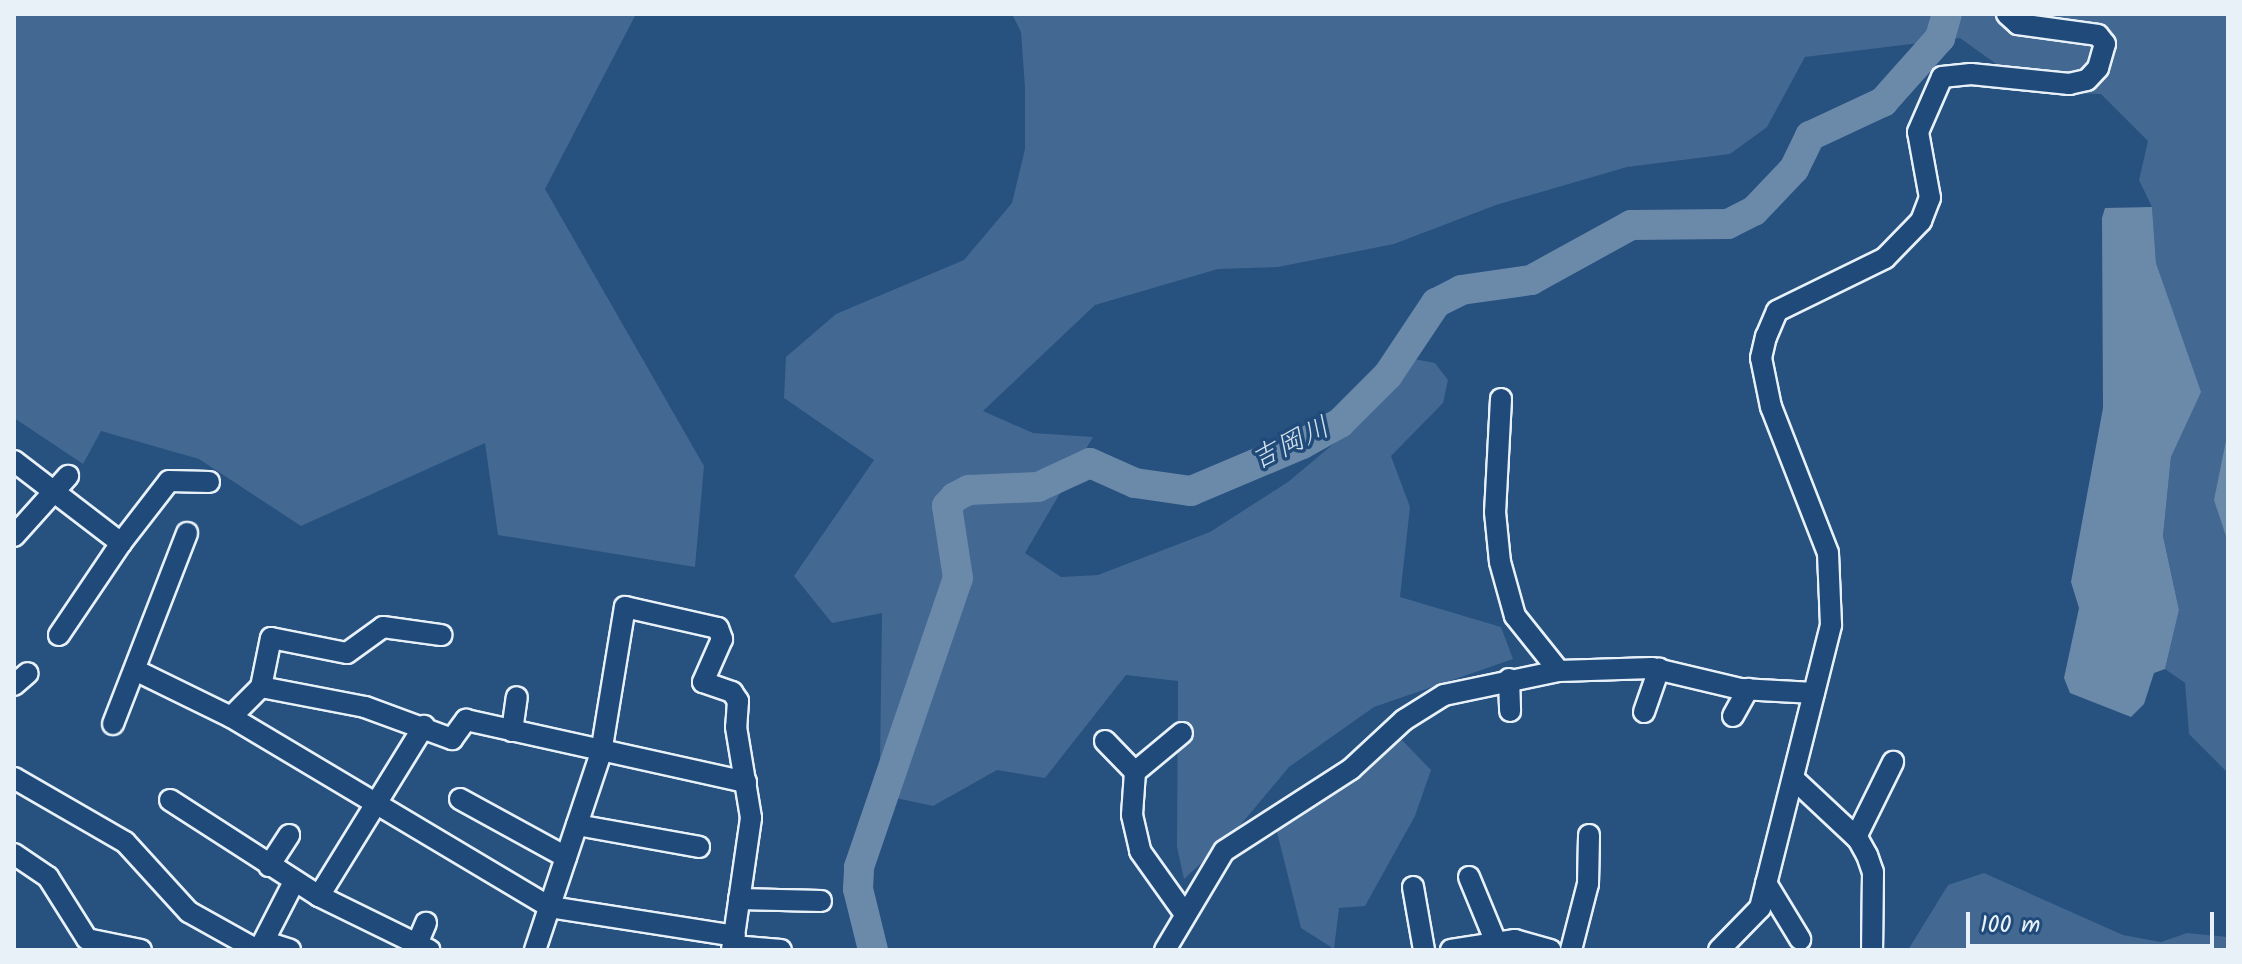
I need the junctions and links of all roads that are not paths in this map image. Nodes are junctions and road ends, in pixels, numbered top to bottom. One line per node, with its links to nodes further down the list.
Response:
1 (2007, 14): 18 (street)
2 (1501, 399): 14 (street)
3 (14, 461): 6 (street)
4 (68, 476): 6 (street)
5 (209, 482): 9 (street)
6 (51, 494): 8 (street); 9 (street)
7 (187, 533): 13 (street)
8 (14, 536)
9 (121, 543): 10 (street)
10 (59, 635)
11 (441, 635): 16 (street)
12 (1659, 669): 14 (street); 17 (street); 21 (street)
13 (135, 670): 23 (street); 24 (street)
14 (1559, 671): 15 (street)
15 (1509, 679): 20 (street); 54 (street)
16 (261, 687): 23 (street); 25 (street)
17 (1748, 689): 18 (street); 22 (street)
18 (1814, 693): 33 (street)
19 (517, 697): 26 (street)
20 (1510, 711)
21 (1644, 712)
22 (1733, 716)
23 (231, 717): 37 (street)
24 (113, 724)
25 (424, 726): 26 (street); 37 (street)
26 (512, 731): 29 (street)
27 (1182, 733): 31 (street)
28 (1105, 741): 31 (street)
29 (601, 753): 34 (street); 34 (street); 38 (street)
30 (1893, 762): 41 (street)
31 (1135, 772): 54 (street)
32 (14, 778): 61 (street)
33 (1796, 781): 41 (street); 48 (street)
34 (746, 782): 51 (street)
35 (460, 799): 44 (street)
36 (170, 800): 45 (street)
37 (374, 804): 50 (street); 53 (street)
38 (577, 825): 42 (street); 44 (street)
39 (289, 835): 45 (street)
40 (1589, 835): 69 (street)
41 (1856, 837): 70 (street)
42 (699, 847)
43 (14, 854): 62 (street)
44 (566, 857): 53 (street)
45 (269, 866): 47 (street)
46 (1469, 877): 57 (street)
47 (294, 882): 50 (street); 61 (street)
48 (1766, 883): 56 (street); 60 (street)
49 (1413, 887): 66 (street)
50 (319, 896): 59 (street)
51 (739, 899): 52 (street); 58 (street)
52 (821, 901)
53 (550, 907): 58 (street); 63 (street)
54 (1185, 914): 65 (street)
55 (426, 923): 59 (street)
56 (1800, 939)
57 (1495, 940): 67 (street); 68 (street)
58 (733, 944): 64 (street)
59 (423, 947)
60 (1725, 948)
61 (270, 949)
62 (141, 950)
63 (535, 950)
64 (781, 950)
65 (1165, 950)
66 (1424, 950)
67 (1451, 950)
68 (1551, 950)
69 (1571, 950)
70 (1872, 950)

